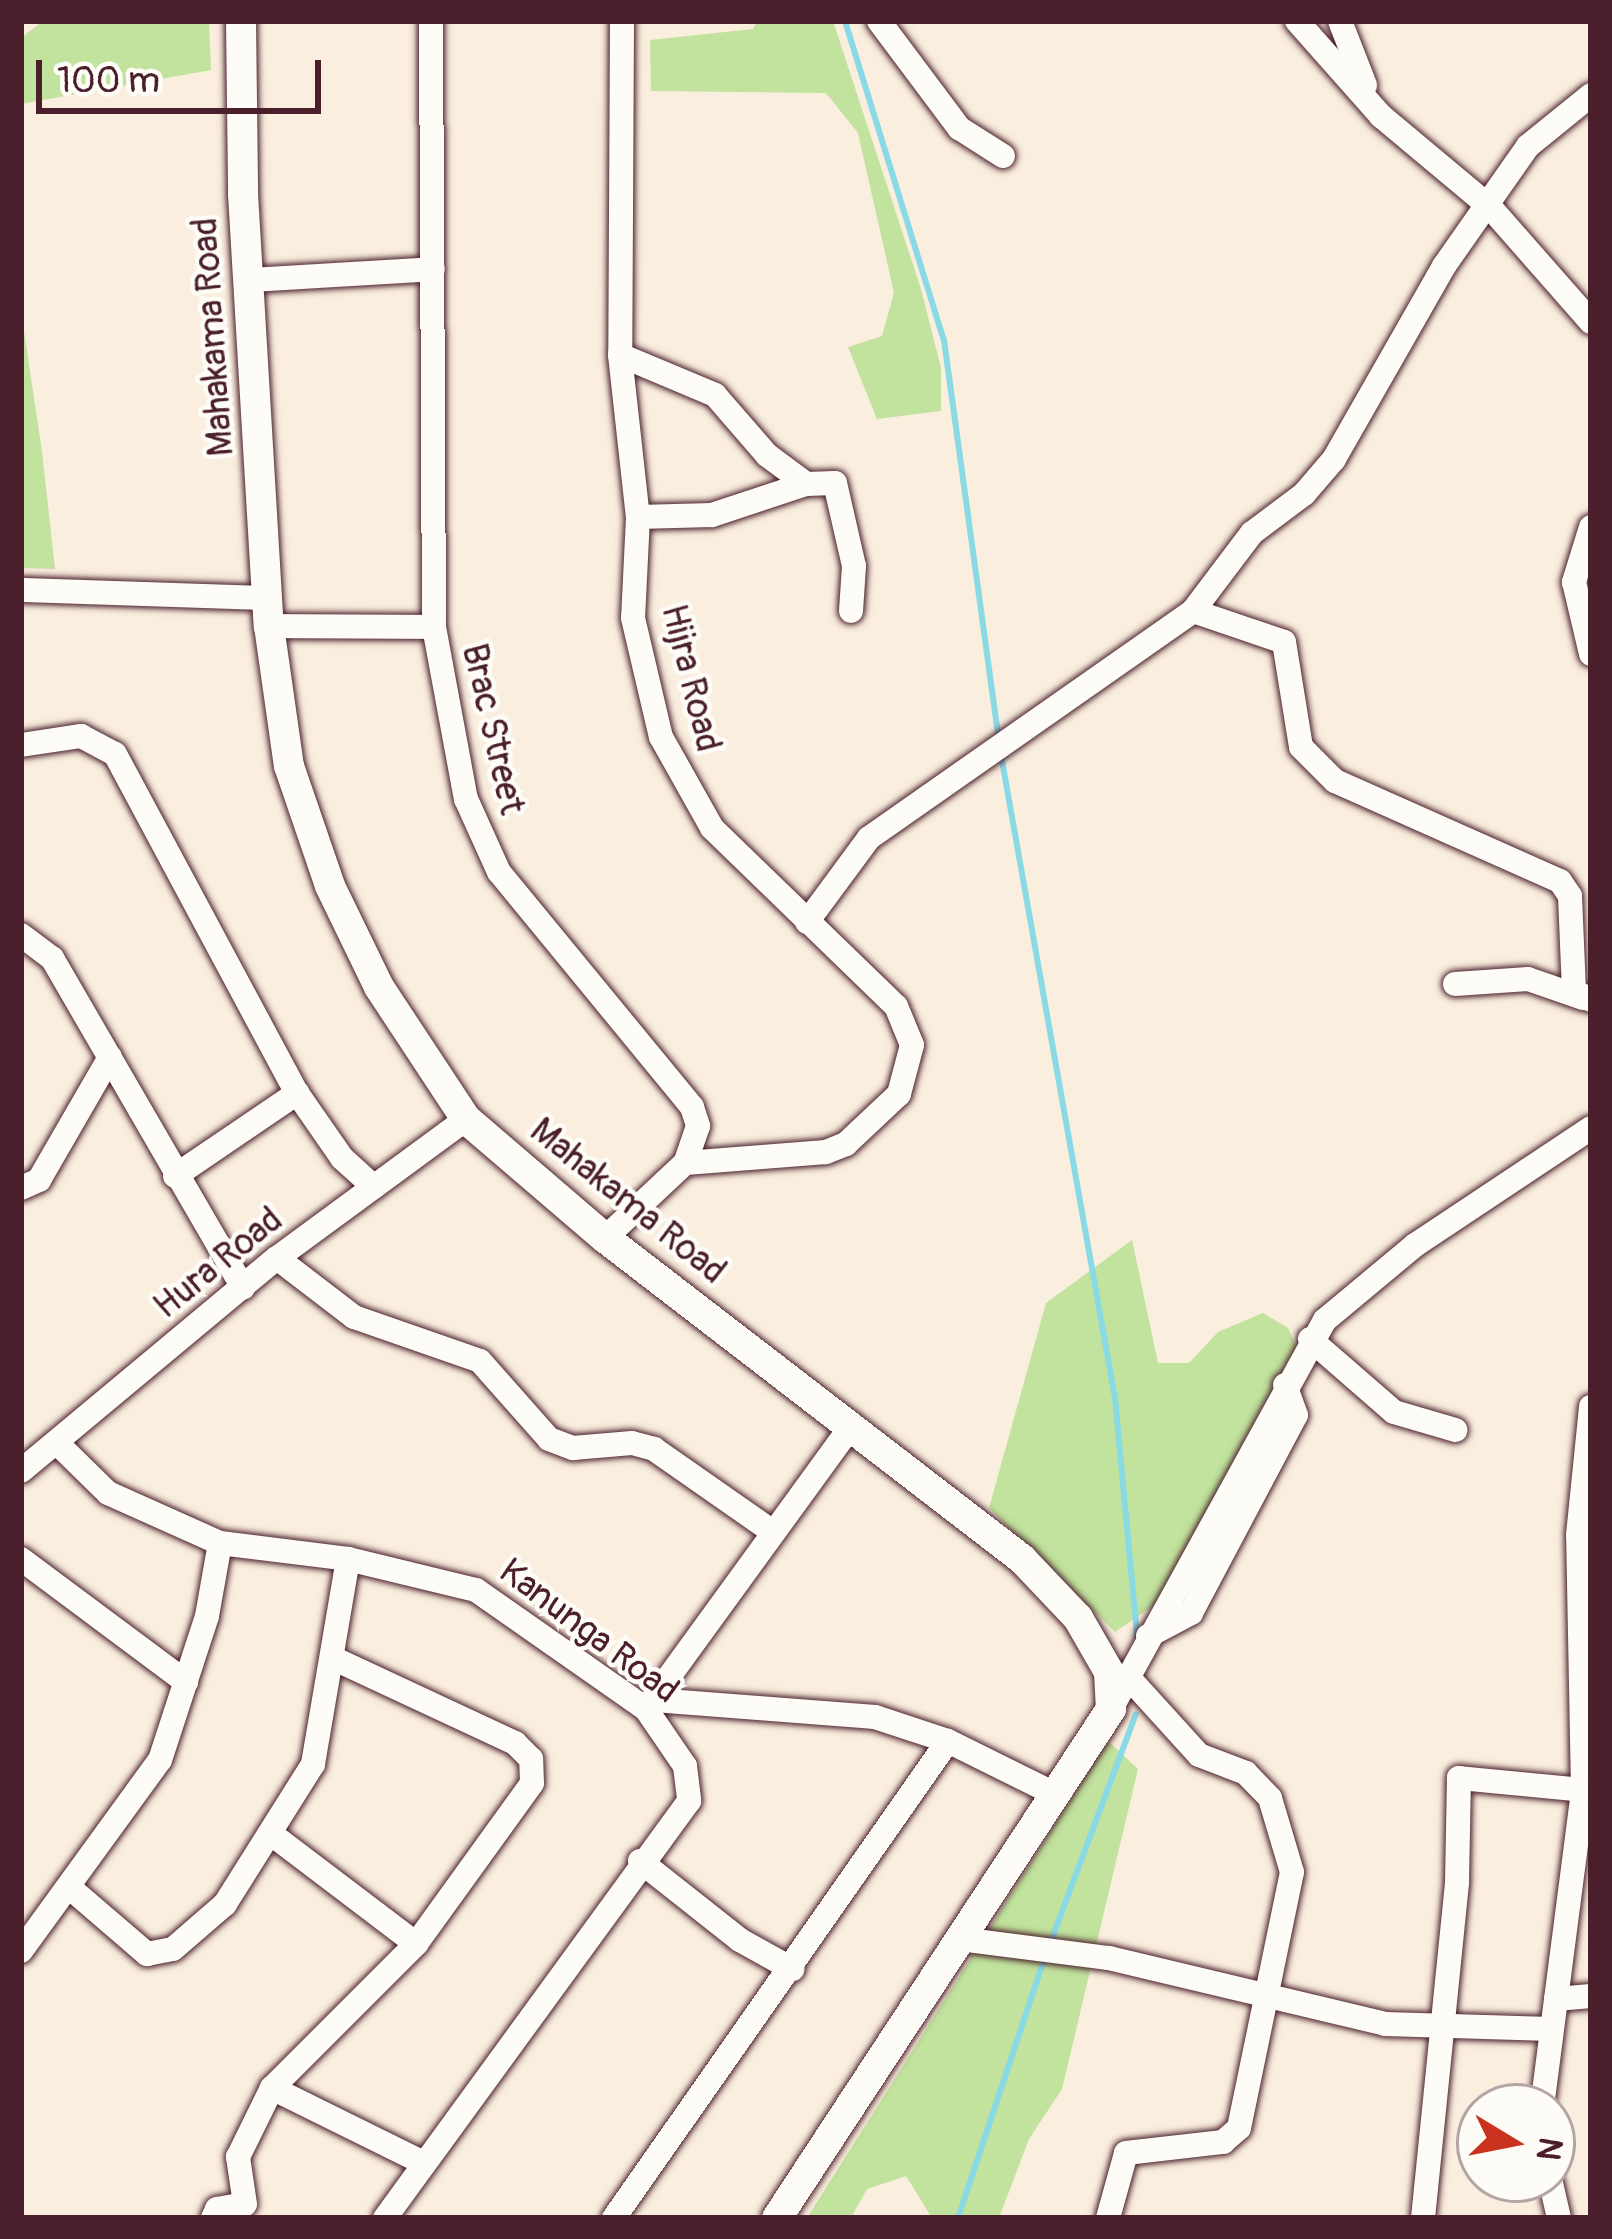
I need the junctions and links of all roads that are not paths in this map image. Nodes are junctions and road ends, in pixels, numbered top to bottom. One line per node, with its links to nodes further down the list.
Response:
1 (241, 21): 12 (street, Mahakama Road)
2 (431, 21): 11 (street, Brac Street)
3 (622, 21): 14 (street, Hijra Road)
4 (878, 21): 9 (street)
5 (1297, 21): 8 (street)
6 (1340, 21): 8 (street)
7 (1591, 95): 10 (street)
8 (1381, 116): 10 (street)
9 (1003, 156)
10 (1490, 208): 13 (street); 20 (street)
11 (433, 268): 12 (street); 22 (street, Brac Street)
12 (250, 280): 21 (street, Mahakama Road)
13 (1591, 322)
14 (620, 355): 15 (street); 16 (street, Hijra Road)
15 (806, 484): 16 (street); 19 (street)
16 (638, 517): 25 (street, Hijra Road)
17 (1591, 527): 23 (street)
18 (21, 590): 21 (street)
19 (851, 611)
20 (1193, 611): 25 (street); 28 (street)
21 (268, 612): 22 (street); 31 (street, Mahakama Road)
22 (434, 627): 33 (street, Brac Street)
23 (1591, 654)
24 (21, 745): 30 (street)
25 (807, 922): 33 (street, Hijra Road)
26 (21, 935): 29 (street)
27 (1455, 985): 28 (street)
28 (1591, 1000)
29 (110, 1057): 34 (street); 36 (street)
30 (296, 1093): 34 (street); 35 (street)
31 (466, 1119): 35 (street, Hura Road); 37 (street, Mahakama Road)
32 (1591, 1128): 40 (street)
33 (685, 1163): 37 (street)
34 (176, 1176): 39 (street)
35 (374, 1186): 38 (street, Hura Road)
36 (21, 1188)
37 (605, 1238): 42 (street, Mahakama Road)
38 (277, 1258): 39 (street, Hura Road); 46 (street)
39 (243, 1288): 44 (street, Hura Road)
40 (1310, 1340): 43 (street); 51 (street)
41 (1591, 1407): 56 (street)
42 (850, 1428): 46 (street); 54 (street, Mahakama Road)
43 (1455, 1430)
44 (58, 1444): 45 (street, Hura Road); 47 (street, Kanunga Road)
45 (21, 1471)
46 (770, 1530): 53 (street)
47 (220, 1543): 48 (street, Kanunga Road); 52 (street)
48 (349, 1558): 50 (street); 53 (street, Kanunga Road)
49 (21, 1559): 52 (street)
50 (335, 1659): 58 (street); 62 (street)
51 (1130, 1679): 54 (street); 65 (street)
52 (186, 1682): 60 (street)
53 (650, 1705): 55 (street); 59 (street, Kanunga Road)
54 (1111, 1709): 57 (street)
55 (948, 1741): 57 (street); 64 (street)
56 (1583, 1790): 67 (street); 68 (street)
57 (1055, 1794): 61 (street)
58 (270, 1833): 60 (street); 62 (street)
59 (640, 1861): 64 (street); 72 (street, Kanunga Road)
60 (69, 1887): 63 (street)
61 (960, 1939): 65 (street); 76 (street)
62 (416, 1944): 71 (street)
63 (21, 1951)
64 (792, 1969): 75 (street)
65 (1271, 1991): 68 (street); 77 (street)
66 (1591, 1996): 67 (street)
67 (1556, 1999): 69 (street)
68 (1441, 2023): 69 (street); 78 (street)
69 (1551, 2029): 70 (street)
70 (1545, 2083)
71 (272, 2088): 72 (street); 73 (street)
72 (424, 2163): 74 (street, Kanunga Road)
73 (213, 2218)
74 (385, 2218)
75 (614, 2218)
76 (777, 2218)
77 (1108, 2218)
78 (1424, 2218)

